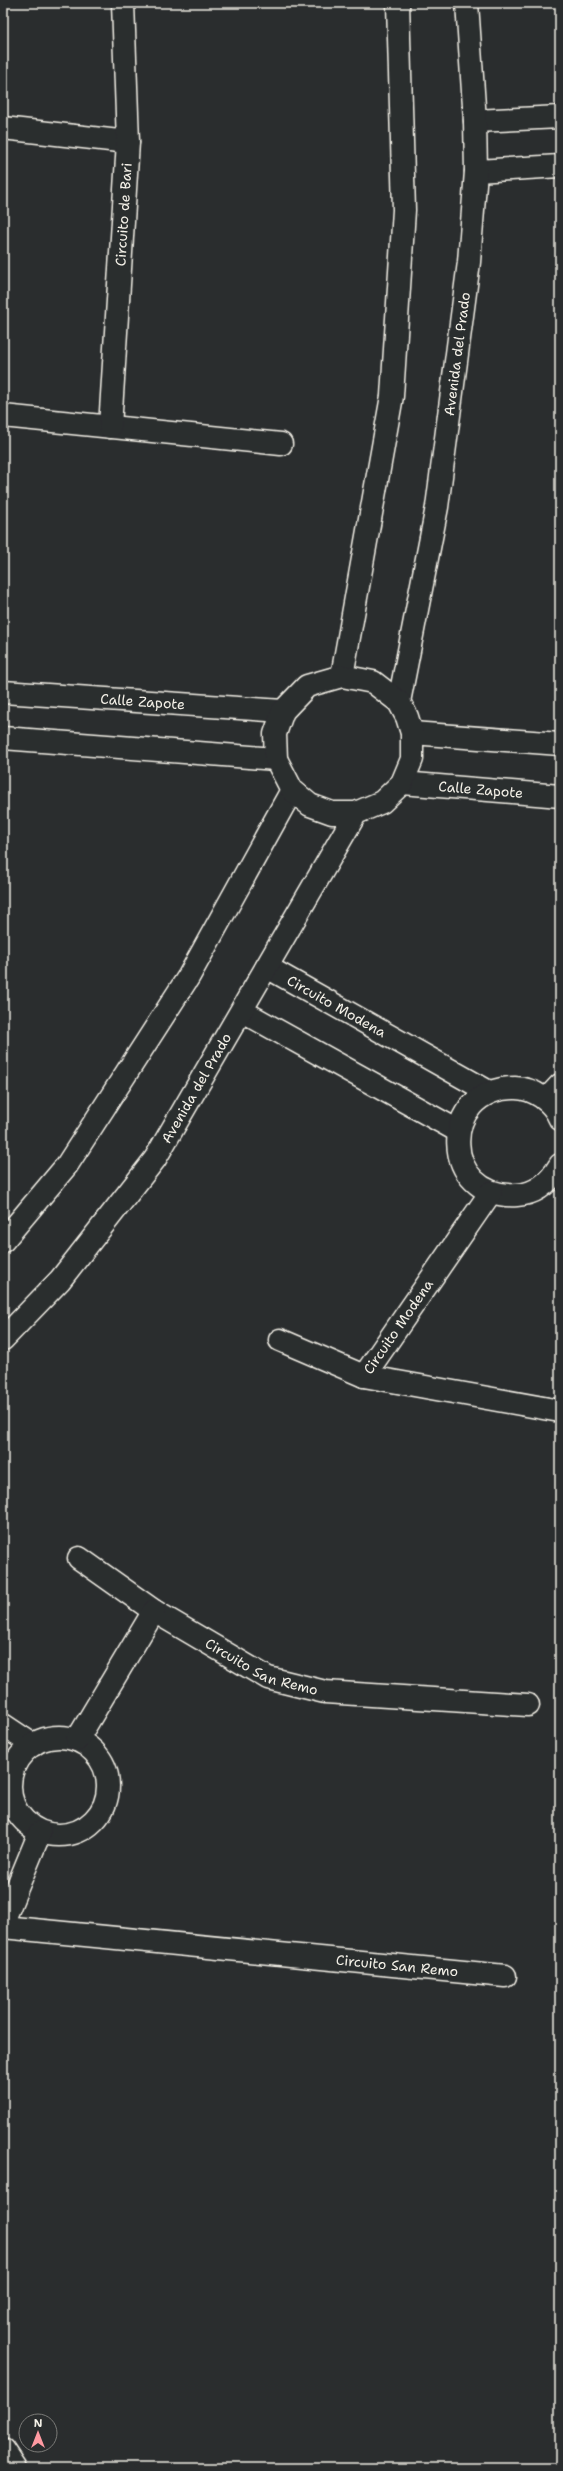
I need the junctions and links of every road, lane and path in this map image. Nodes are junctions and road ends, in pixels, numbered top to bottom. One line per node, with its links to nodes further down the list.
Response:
1 (123, 3): 7 (street, Circuito de Bari)
2 (398, 3): 13 (street)
3 (467, 3): 5 (street, Avenida del Prado)
4 (560, 117): 5 (street)
5 (475, 121): 9 (street, Avenida del Prado)
6 (3, 128): 7 (street)
7 (128, 142): 11 (street, Circuito de Bari)
8 (560, 166): 9 (street)
9 (476, 171): 15 (street, Avenida del Prado)
10 (3, 416): 11 (street)
11 (110, 427): 12 (street)
12 (281, 444)
13 (342, 676): 15 (street); 16 (street)
14 (3, 692): 16 (street, Calle Zapote)
15 (398, 702): 17 (street)
16 (283, 711): 20 (street)
17 (412, 732): 19 (street); 21 (street)
18 (3, 738): 20 (street)
19 (560, 744)
20 (276, 759): 22 (street)
21 (402, 783): 23 (street, Calle Zapote); 24 (street)
22 (292, 790): 24 (street); 33 (street)
23 (560, 796)
24 (356, 813): 25 (street, Avenida del Prado)
25 (267, 967): 26 (street, Avenida del Prado); 27 (street, Circuito Modena)
26 (242, 1011): 30 (street); 34 (street, Avenida del Prado)
27 (489, 1092): 28 (street); 30 (street)
28 (553, 1092): 29 (street)
29 (560, 1119)
30 (458, 1131): 32 (street)
31 (560, 1165): 32 (street)
32 (491, 1192): 36 (street, Circuito Modena)
33 (3, 1241)
34 (3, 1339)
35 (280, 1340): 36 (street)
36 (364, 1376): 37 (street, Circuito Modena)
37 (560, 1411)
38 (79, 1558): 39 (street, Circuito San Remo)
39 (154, 1611): 40 (street, Circuito San Remo); 42 (street)
40 (528, 1706)
41 (3, 1725): 43 (street)
42 (78, 1740): 43 (street); 45 (street)
43 (33, 1745): 44 (street)
44 (7, 1796): 45 (street)
45 (40, 1832): 46 (street)
46 (3, 1922)
47 (3, 1927): 48 (street, Circuito San Remo)
48 (505, 1976)
49 (3, 2450): 50 (street)
50 (15, 2468)

